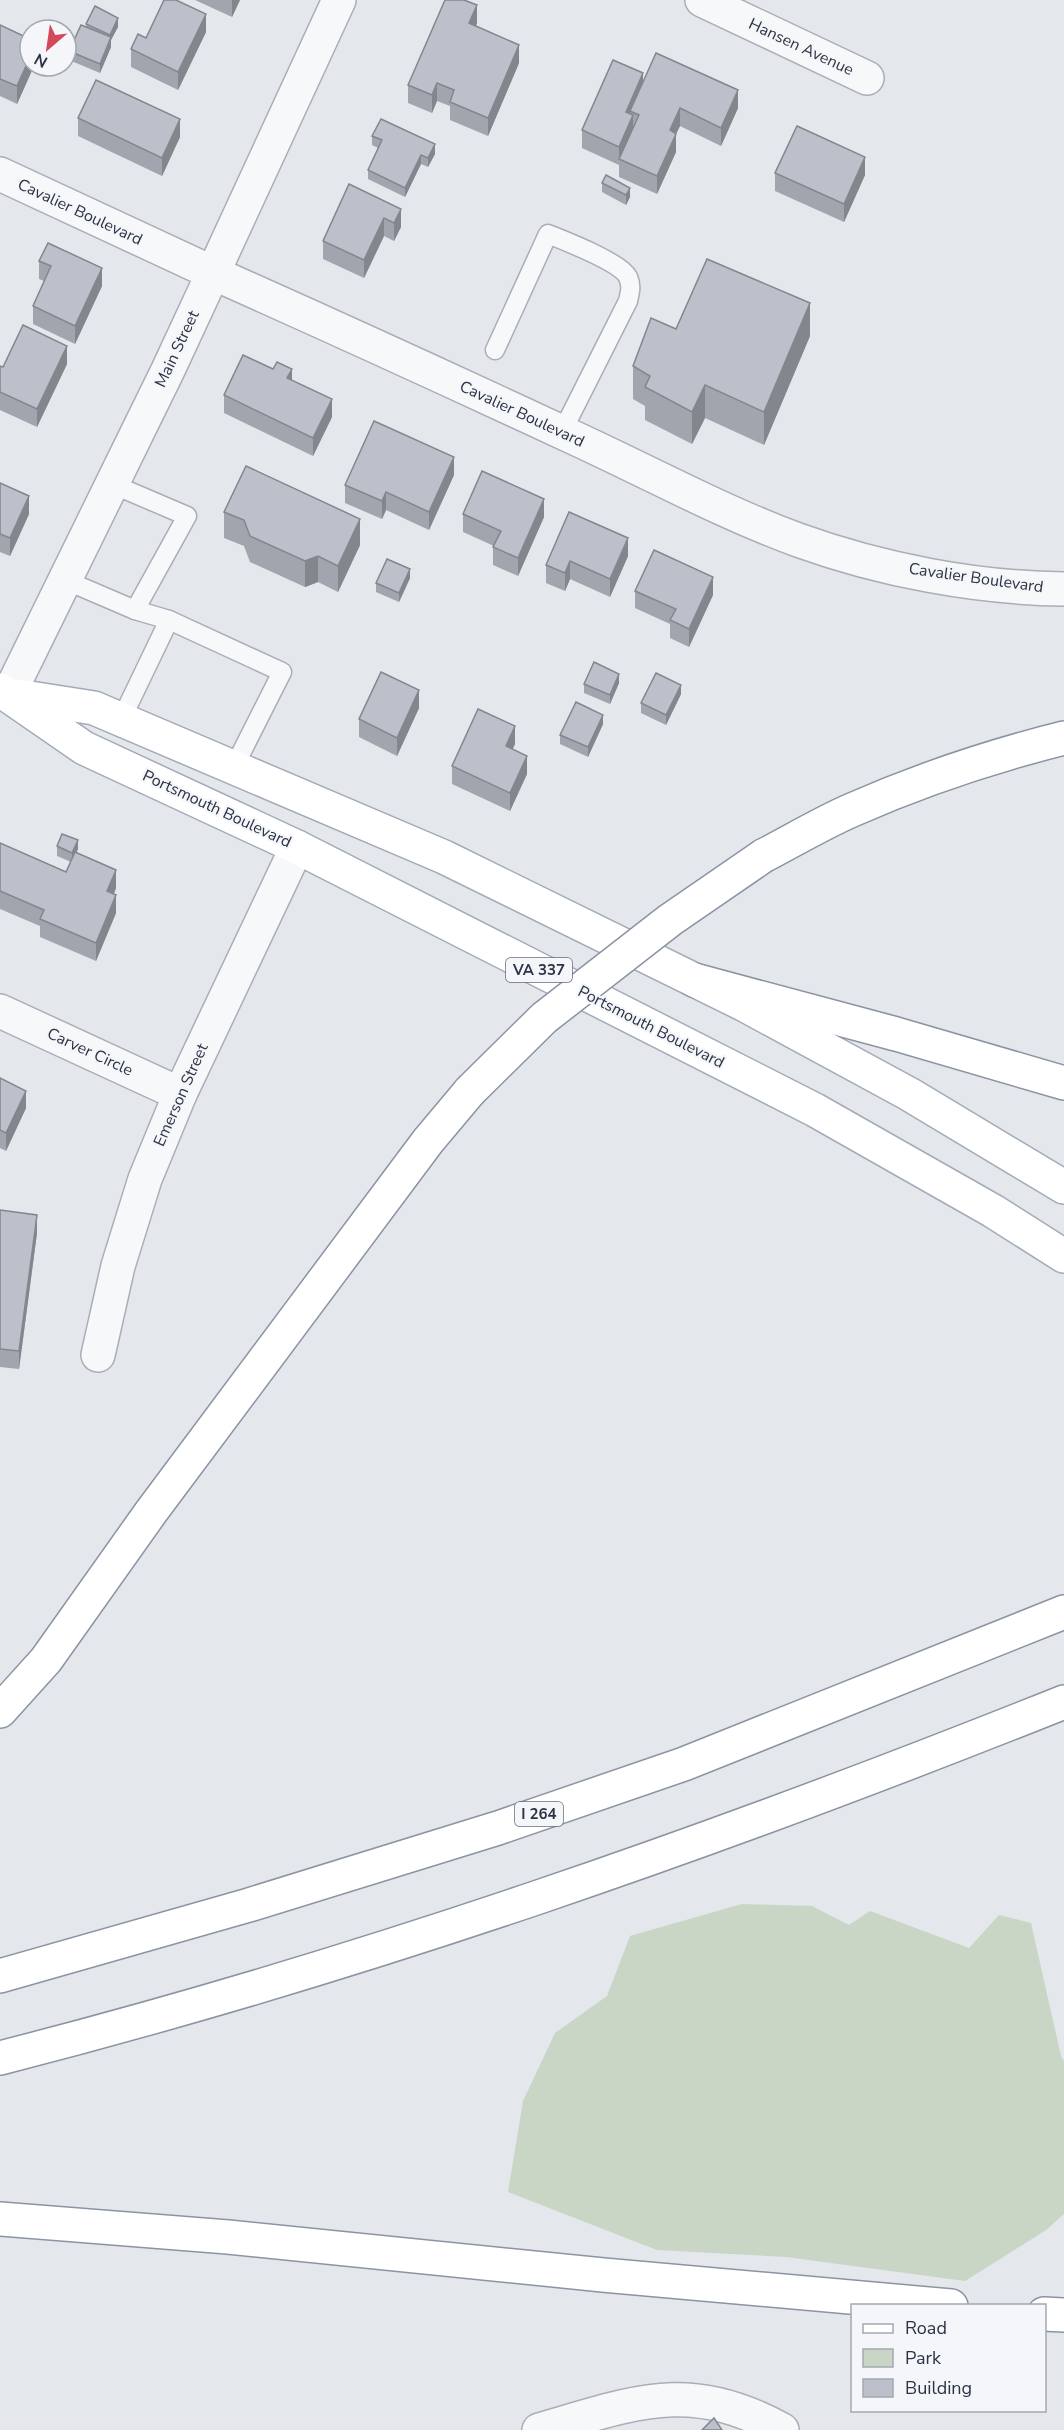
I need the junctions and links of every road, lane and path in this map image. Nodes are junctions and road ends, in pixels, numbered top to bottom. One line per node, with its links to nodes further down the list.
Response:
1 (339, 0): 5 (street, Main Street)
2 (702, 0): 3 (street, Hansen Avenue)
3 (867, 78)
4 (0, 174): 5 (street, Cavalier Boulevard)
5 (213, 273): 7 (street, Cavalier Boulevard); 8 (street, Main Street)
6 (495, 350): 7 (lane)
7 (562, 432): 10 (street, Cavalier Boulevard)
8 (112, 484): 9 (street, Main Street); 11 (lane)
9 (65, 580): 11 (lane); 13 (street, Main Street)
10 (1064, 589)
11 (135, 610): 12 (lane)
12 (169, 620): 14 (lane); 16 (lane)
13 (5, 692): 14 (main road); 17 (main road, Portsmouth Boulevard / VA 337)
14 (122, 720): 16 (main road)
15 (1064, 738): 27 (main road, bridge)
16 (234, 767): 18 (main road)
17 (297, 847): 21 (street, Emerson Street); 23 (main road, Portsmouth Boulevard / VA 337)
18 (694, 980): 20 (main road); 22 (main road)
19 (0, 1011): 21 (street, Carver Circle)
20 (1064, 1083)
21 (180, 1094): 24 (street, Emerson Street)
22 (1064, 1187)
23 (1064, 1256)
24 (98, 1356)
25 (1064, 1612): 28 (main road, I 264)
26 (1064, 1702): 29 (main road)
27 (0, 1711)
28 (0, 1976)
29 (0, 2058)
30 (0, 2219): 31 (main road)
31 (929, 2304)
32 (1046, 2314): 33 (main road)
33 (1064, 2315)
34 (539, 2430): 35 (street)
35 (782, 2430)

